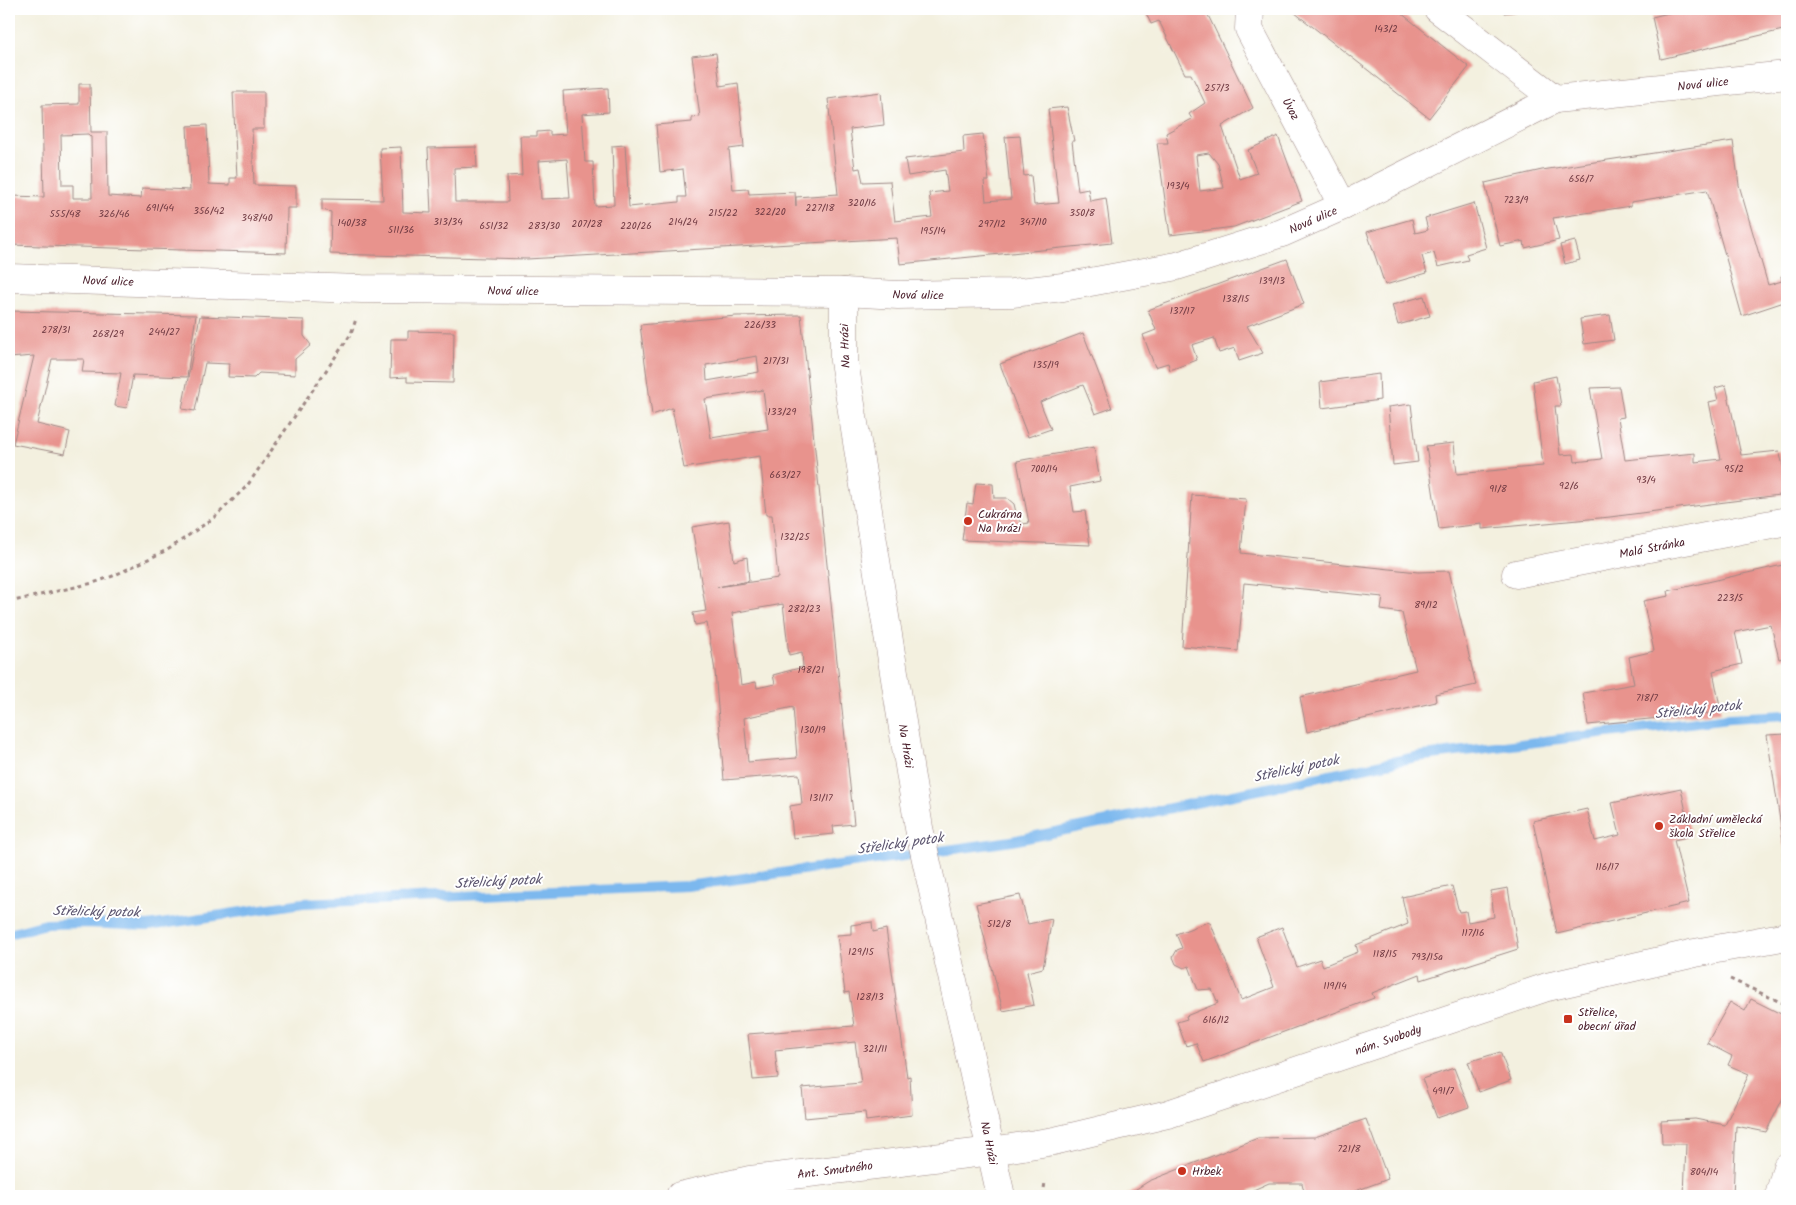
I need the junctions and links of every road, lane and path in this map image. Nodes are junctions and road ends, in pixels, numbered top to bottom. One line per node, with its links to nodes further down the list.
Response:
1 (1250, 9): 5 (street, Úvoz)
2 (1438, 9): 4 (street)
3 (1787, 75): 4 (street, Nová ulice)
4 (1555, 99): 5 (street, Nová ulice)
5 (1343, 206): 8 (street, Nová ulice)
6 (9, 278): 7 (street, Nová ulice)
7 (362, 289): 8 (street, Nová ulice); 11 (path)
8 (844, 292): 15 (street, Na Hrázi)
9 (1787, 521): 10 (street, Malá Stránka)
10 (1516, 574)
11 (9, 602)
12 (1787, 936): 15 (street, nám. Svobody)
13 (1727, 978): 14 (path)
14 (1787, 1005)
15 (992, 1151): 18 (street, Ant. Smutného); 19 (street, Na Hrázi)
16 (1787, 1167): 21 (street)
17 (1045, 1182): 20 (path)
18 (680, 1196)
19 (1001, 1196)
20 (1043, 1196)
21 (1779, 1196)

